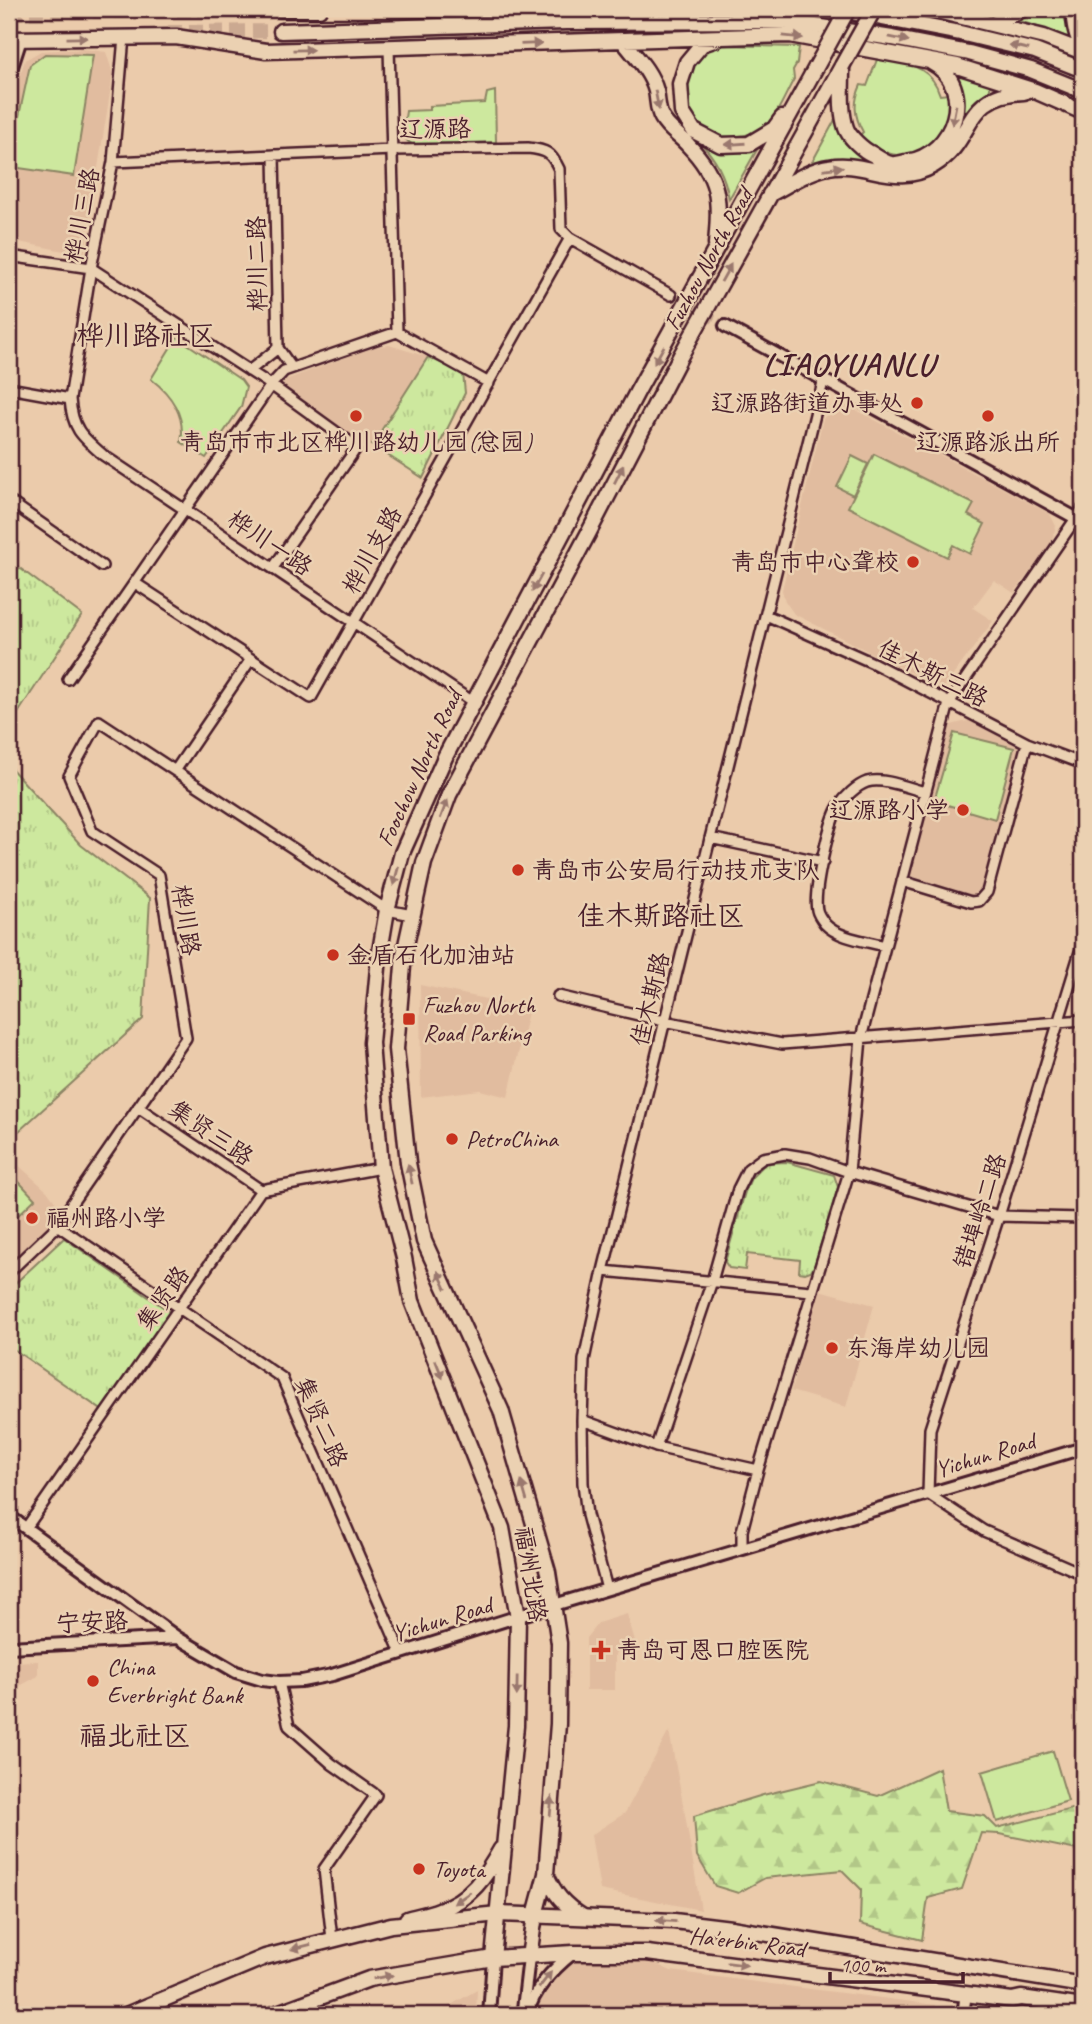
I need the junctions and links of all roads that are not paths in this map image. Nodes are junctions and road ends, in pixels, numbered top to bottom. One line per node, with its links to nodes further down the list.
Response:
1 (280, 9): 2 (main road)
2 (319, 9)
3 (835, 9): 21 (main road, one-way to 3)
4 (848, 9): 20 (main road, Fuzhou North Road, bridge)
5 (874, 9): 19 (main road, Fuzhou North Road, bridge)
6 (929, 9): 9 (main road)
7 (1023, 9): 9 (main road)
8 (1073, 9): 15 (main road)
9 (993, 24): 17 (main road)
10 (281, 31): 24 (main road, one-way to 24)
11 (725, 36): 14 (main road); 18 (main road, one-way to 18); 20 (main road, one-way to 11)
12 (124, 37): 13 (main road, one-way to 12); 16 (main road, one-way to 16); 28 (street, 桦川三路)
13 (15, 39): 22 (street)
14 (624, 42): 16 (main road, one-way to 14); 31 (main road, one-way to 31)
15 (1083, 46)
16 (389, 48): 26 (street)
17 (1083, 51)
18 (926, 60): 19 (main road, one-way to 19); 23 (main road)
19 (842, 66): 29 (main road, Fuzhou North Road)
20 (816, 67): 31 (main road, Fuzhou North Road)
21 (1083, 70)
22 (9, 76)
23 (1035, 91): 25 (main road); 29 (main road, one-way to 23)
24 (1083, 91)
25 (1083, 112)
26 (393, 150): 27 (street, 辽源路); 30 (street, 辽源路); 36 (street)
27 (274, 155): 28 (street, 辽源路); 37 (street, 桦川二路)
28 (113, 162): 33 (street, 桦川三路)
29 (770, 194): 66 (main road, Fuzhou North Road, one-way to 29)
30 (570, 238): 34 (street); 41 (street, 桦川支路)
31 (715, 252): 56 (main road, Fuzhou North Road, one-way to 56)
32 (9, 256): 33 (street)
33 (91, 268): 39 (street); 44 (street, 桦川三路)
34 (671, 295)
35 (725, 326): 40 (street)
36 (397, 332): 38 (street); 41 (street)
37 (278, 348): 38 (street); 39 (street)
38 (292, 368): 42 (street)
39 (249, 370): 42 (street)
40 (823, 382): 48 (street); 52 (street, 佳木斯路)
41 (489, 383): 53 (street, 桦川支路)
42 (271, 384): 47 (street); 50 (street)
43 (9, 388): 44 (street)
44 (70, 399): 47 (street, 桦川一路)
45 (9, 501): 49 (street)
46 (1083, 508): 48 (street)
47 (185, 509): 50 (street, 桦川一路); 51 (street)
48 (1080, 520): 57 (street)
49 (102, 566)
50 (273, 568): 53 (street, 桦川一路)
51 (135, 583): 54 (street, 桦川支路); 55 (street)
52 (766, 615): 57 (street, 佳木斯三路); 62 (street, 佳木斯路)
53 (354, 623): 54 (street, 桦川支路); 56 (street, 桦川一路)
54 (251, 659): 60 (street)
55 (68, 679)
56 (473, 702): 65 (main road, Foochow North Road, one-way to 65)
57 (949, 703): 58 (street, 佳木斯三路); 61 (street)
58 (1027, 743): 59 (street, 佳木斯三路); 64 (street)
59 (1083, 764)
60 (175, 771): 65 (street, 桦川路); 74 (street, 桦川路)
61 (925, 792): 63 (street); 64 (street)
62 (710, 838): 63 (street); 72 (street, 佳木斯路)
63 (822, 862): 68 (street)
64 (902, 881): 68 (street)
65 (387, 910): 66 (street, 桦川路); 75 (main road, Foochow North Road)
66 (412, 915): 96 (main road, one-way to 66)
67 (1083, 942): 70 (street, 错埠岭二路)
68 (885, 946): 73 (street)
69 (558, 996): 72 (street)
70 (1059, 1020): 71 (street); 73 (street); 78 (street, 错埠岭二路)
71 (1083, 1020)
72 (664, 1021): 73 (street); 81 (street, 佳木斯路)
73 (861, 1038): 76 (street)
74 (138, 1107): 77 (street, 集贤三路); 80 (street, 桦川路)
75 (381, 1168): 77 (street); 97 (main road, 福州北路, one-way to 97)
76 (849, 1172): 78 (street); 83 (street); 84 (street)
77 (261, 1190): 85 (street, 集贤路)
78 (999, 1216): 79 (street); 90 (street, 错埠岭二路)
79 (1083, 1218)
80 (57, 1225): 82 (street, 桦川路); 85 (street, 集贤二路)
81 (603, 1270): 83 (street); 86 (street, 佳木斯路)
82 (9, 1272)
83 (712, 1281): 84 (street); 87 (street)
84 (811, 1291): 89 (street)
85 (179, 1308): 92 (street, 集贤路); 100 (street, 集贤二路)
86 (582, 1420): 87 (street); 95 (street, 佳木斯路)
87 (656, 1447): 89 (street)
88 (1083, 1448): 90 (street, Yichun Road)
89 (758, 1470): 93 (street)
90 (928, 1494): 93 (street, Yichun Road); 94 (street)
91 (9, 1516): 92 (street, Yichun Road)
92 (26, 1528): 98 (street, Yichun Road)
93 (742, 1549): 95 (street, Yichun Road)
94 (1083, 1574)
95 (607, 1589): 96 (street, Yichun Road)
96 (554, 1605): 97 (street, Yichun Road); 103 (main road, 福州北路, one-way to 96)
97 (518, 1618): 100 (street, Yichun Road); 102 (main road, 福州北路, one-way to 102)
98 (178, 1638): 99 (street, 宁安路); 101 (street, Yichun Road)
99 (9, 1647)
100 (401, 1653): 101 (street, Yichun Road)
101 (279, 1682): 108 (street)
102 (503, 1845): 104 (main road, 福州北路); 107 (main road, one-way to 107)
103 (545, 1874): 105 (main road, 福州北路); 106 (main road)
104 (498, 1914): 105 (main road, Ha'erbin Road); 107 (main road, Ha'erbin Road); 111 (main road, 福州北路)
105 (535, 1915): 106 (main road, Ha'erbin Road); 110 (main road, 福州北路)
106 (583, 1917): 112 (main road, Ha'erbin Road, one-way to 106)
107 (391, 1925): 108 (main road)
108 (332, 1939): 115 (main road, one-way to 115)
109 (573, 1953): 110 (main road, Ha'erbin Road); 113 (main road, Ha'erbin Road, one-way to 113); 118 (street, one-way to 109)
110 (529, 1957): 111 (main road, Ha'erbin Road); 118 (street)
111 (492, 1958): 116 (main road, one-way to 111); 117 (street)
112 (1083, 1985)
113 (966, 1993): 114 (main road, Ha'erbin Road); 119 (street)
114 (1083, 2007)
115 (126, 2015)
116 (272, 2015)
117 (489, 2015)
118 (525, 2015)
119 (963, 2015)

